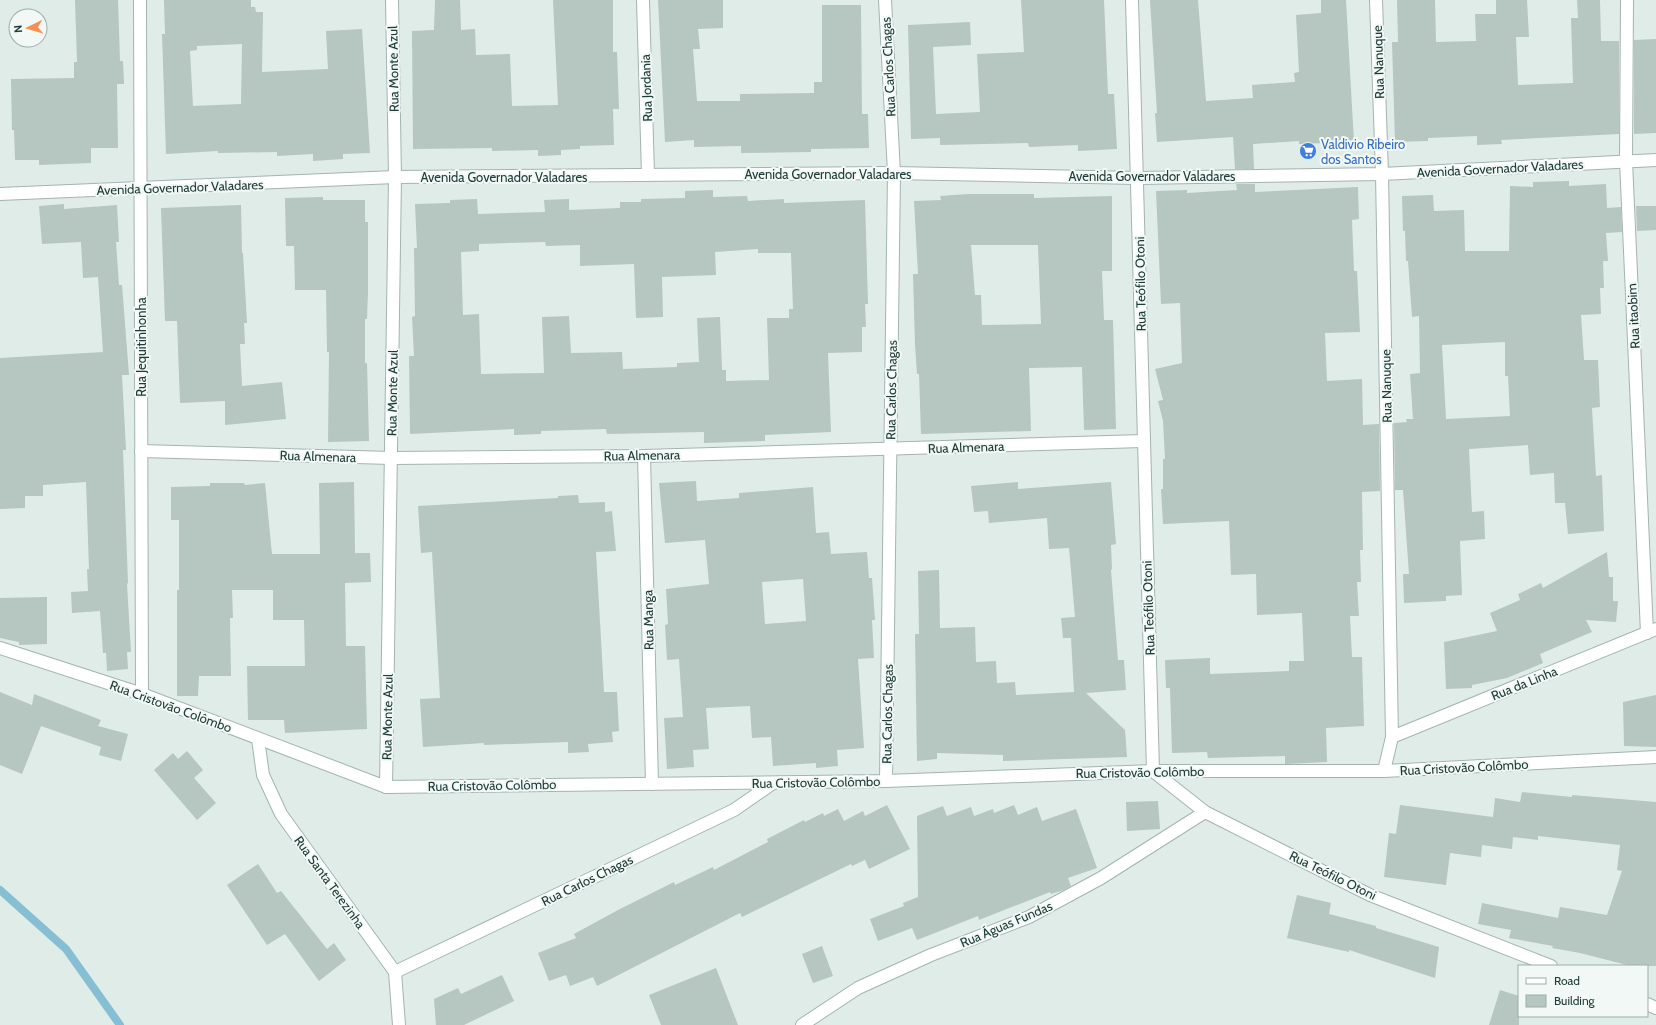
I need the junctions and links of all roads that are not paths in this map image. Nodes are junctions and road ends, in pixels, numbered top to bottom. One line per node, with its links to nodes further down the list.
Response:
1 (140, 0): 15 (street, Rua Jequitinhonha)
2 (392, 0): 13 (street, Rua Monte Azul)
3 (643, 0): 12 (street, Rua Jordania)
4 (885, 0): 10 (street, Rua Carlos Chagas)
5 (1132, 0): 14 (street, Rua Teófilo Otoni)
6 (1376, 0): 11 (street, Rua Nanuque)
7 (1628, 0): 9 (street, Rua itaobim)
8 (1656, 160): 9 (street, Avenida Governador Valadares)
9 (1626, 161): 11 (street, Avenida Governador Valadares); 22 (street, Rua itaobim)
10 (894, 173): 12 (street, Avenida Governador Valadares); 14 (street, Avenida Governador Valadares); 18 (street, Rua Carlos Chagas)
11 (1382, 174): 14 (street, Avenida Governador Valadares); 25 (street, Rua Nanuque)
12 (648, 175): 13 (street, Avenida Governador Valadares)
13 (395, 178): 15 (street, Avenida Governador Valadares); 21 (street, Rua Monte Azul)
14 (1138, 178): 17 (street, Rua Teófilo Otoni)
15 (141, 188): 16 (street, Avenida Governador Valadares); 19 (street, Rua Jequitinhonha)
16 (0, 194)
17 (1143, 441): 18 (street, Rua Almenara); 28 (street, Rua Teófilo Otoni)
18 (890, 450): 20 (street, Rua Almenara); 30 (street, Rua Carlos Chagas)
19 (141, 451): 21 (street, Rua Almenara); 24 (street, Rua Jequitinhonha)
20 (644, 456): 21 (street, Rua Almenara); 32 (street, Rua Manga)
21 (392, 458): 33 (street, Rua Monte Azul)
22 (1652, 631): 25 (street, Rua da Linha)
23 (0, 648): 24 (street, Rua Cristovão Colômbo)
24 (142, 694): 26 (street, Rua Cristovão Colômbo)
25 (1392, 737): 29 (street, Rua Nanuque)
26 (258, 739): 33 (street, Rua Cristovão Colômbo); 36 (street, Rua Santa Terezinha)
27 (1656, 757): 29 (street, Rua Cristovão Colômbo)
28 (1153, 771): 29 (street, Rua Cristovão Colômbo); 30 (street, Rua Cristovão Colômbo); 34 (street, Rua Teófilo Otoni)
29 (1384, 771)
30 (886, 781): 31 (street, Rua Cristovão Colômbo)
31 (774, 782): 32 (street, Rua Cristovão Colômbo); 36 (street, Rua Carlos Chagas)
32 (652, 784): 33 (street, Rua Cristovão Colômbo)
33 (386, 787)
34 (1205, 812): 35 (street, Rua Teófilo Otoni); 38 (street, Rua Águas Fundas)
35 (1548, 965)
36 (395, 972): 37 (street)
37 (399, 1025)
38 (802, 1025)

